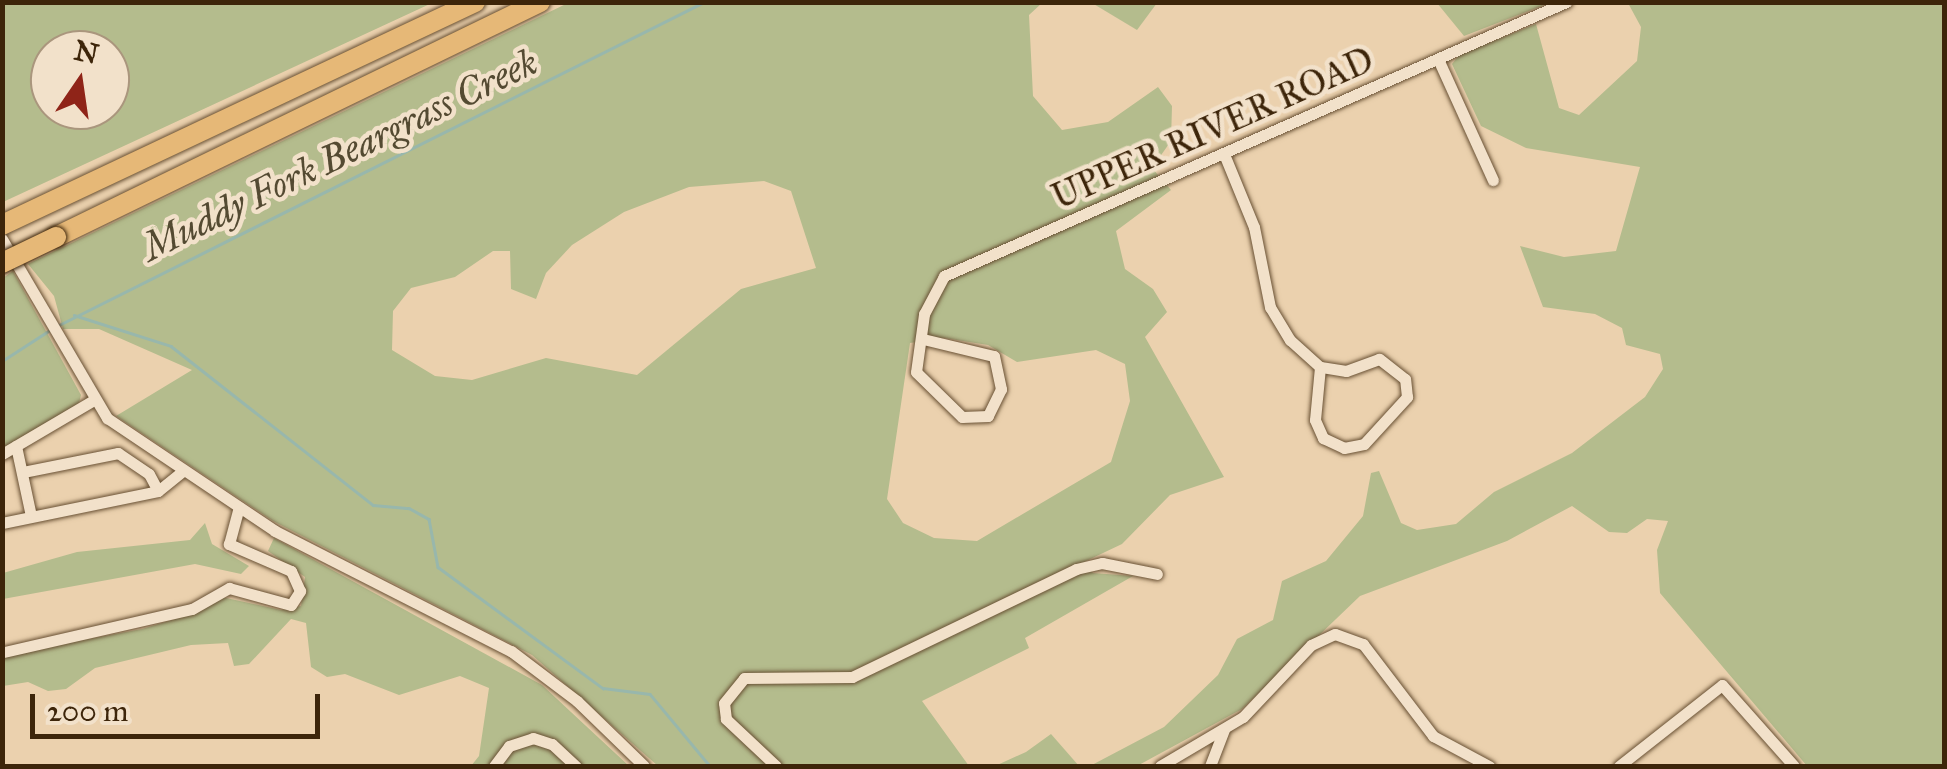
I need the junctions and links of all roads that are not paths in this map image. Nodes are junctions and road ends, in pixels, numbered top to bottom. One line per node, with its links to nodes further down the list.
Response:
1 (475, 2): 7 (highway)
2 (540, 2): 9 (highway, bridge)
3 (1566, 2): 4 (street, UPPER RIVER ROAD)
4 (1438, 60): 5 (street, UPPER RIVER ROAD); 6 (street)
5 (1224, 154): 10 (street, UPPER RIVER ROAD); 11 (street)
6 (1494, 180)
7 (2, 226)
8 (2, 240): 12 (street)
9 (2, 263)
10 (923, 339): 10 (street, UPPER RIVER ROAD)
11 (1320, 367): 11 (street)
12 (92, 401): 13 (street); 15 (street)
13 (16, 446): 14 (street); 16 (street)
14 (2, 454)
15 (184, 470): 17 (street); 18 (street)
16 (24, 472): 17 (street); 19 (street)
17 (158, 491): 19 (street)
18 (239, 507): 22 (street); 26 (street)
19 (32, 516): 20 (street)
20 (2, 522)
21 (1157, 574): 27 (street)
22 (4, 652)
23 (1224, 729): 28 (street); 29 (street); 30 (street)
24 (494, 766): 25 (street)
25 (576, 766)
26 (644, 766)
27 (776, 766)
28 (1160, 766)
29 (1210, 766)
30 (1489, 766)
31 (1619, 766): 32 (street)
32 (1794, 766)

